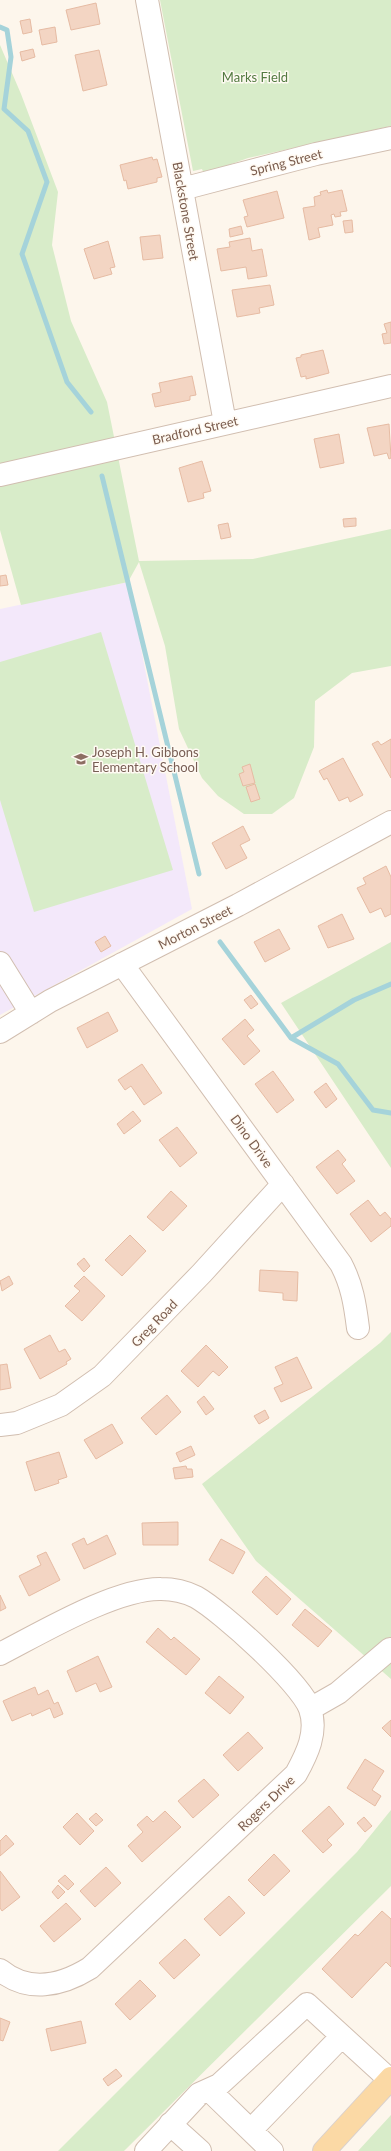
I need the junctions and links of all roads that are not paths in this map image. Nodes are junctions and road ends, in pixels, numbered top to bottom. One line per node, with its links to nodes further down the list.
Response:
1 (147, 0): 3 (street, Blackstone Street)
2 (391, 138): 3 (street, Spring Street)
3 (182, 189): 5 (street, Blackstone Street)
4 (391, 386): 5 (street, Bradford Street)
5 (225, 423): 6 (street, Bradford Street)
6 (0, 475)
7 (391, 822): 9 (street, Morton Street)
8 (0, 963): 10 (street)
9 (122, 964): 10 (street, Morton Street); 12 (street, Dino Drive)
10 (32, 1013): 11 (street, Morton Street)
11 (0, 1032)
12 (283, 1184): 13 (street, Dino Drive); 14 (street, Greg Road)
13 (358, 1328)
14 (0, 1425)
15 (390, 1650): 17 (street)
16 (0, 1654): 17 (street, Rogers Drive)
17 (310, 1709): 18 (street, Rogers Drive)
18 (0, 1970)
19 (342, 2036): 20 (street); 21 (street); 23 (street)
20 (390, 2079): 27 (main road)
21 (209, 2090): 22 (street); 23 (street)
22 (170, 2124): 24 (street); 25 (street)
23 (251, 2130): 26 (street)
24 (146, 2151)
25 (200, 2151)
26 (272, 2151)
27 (324, 2151)

